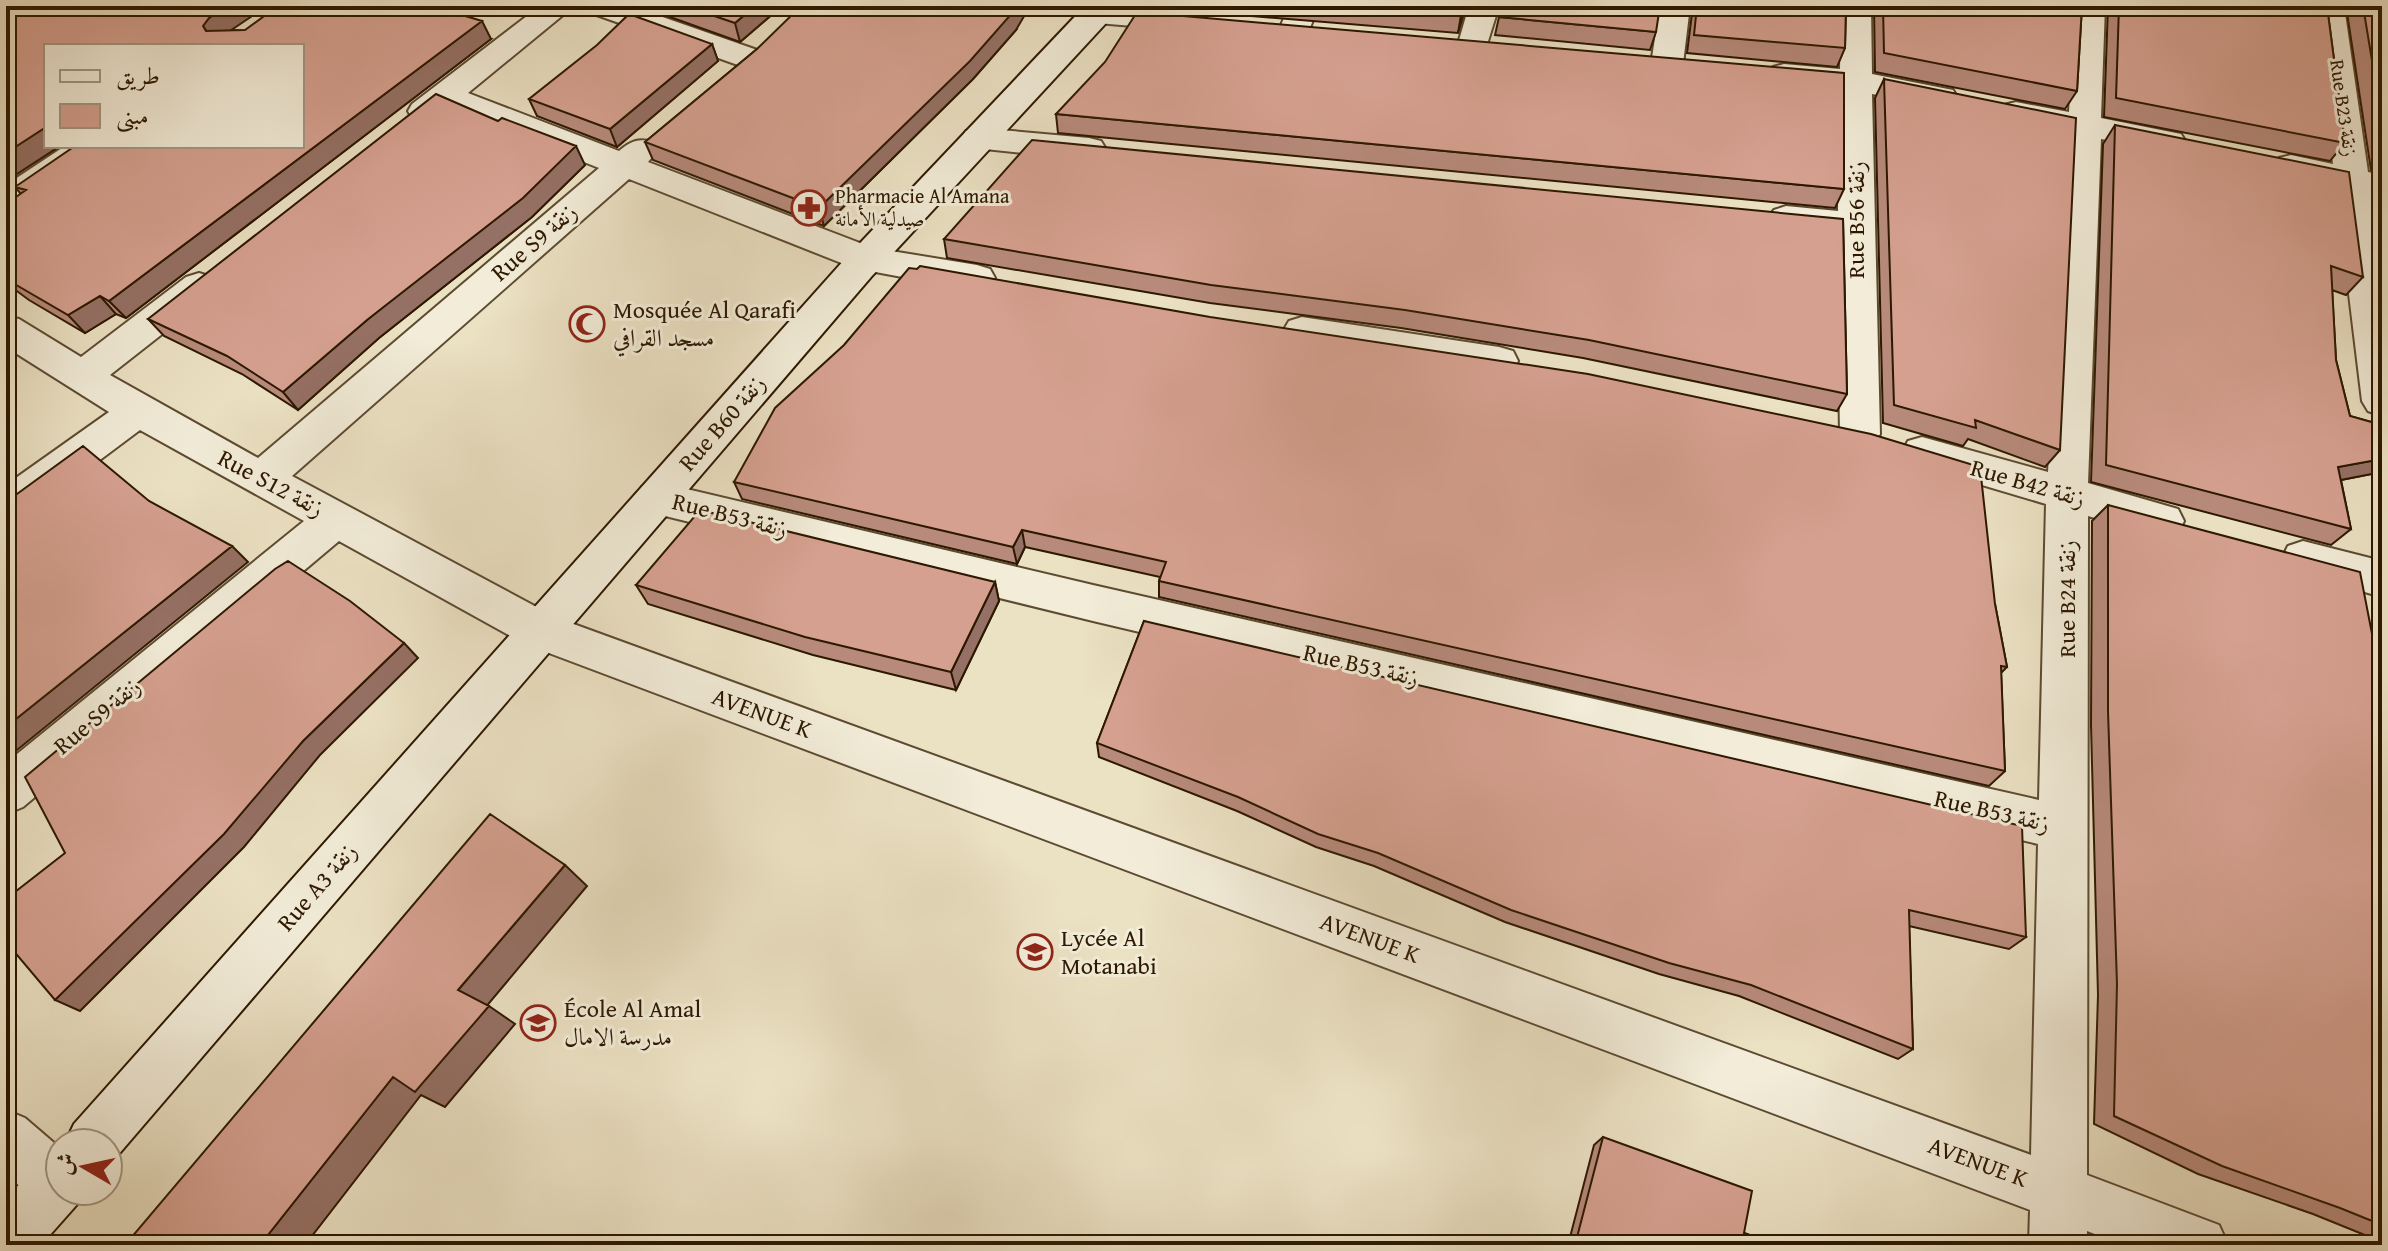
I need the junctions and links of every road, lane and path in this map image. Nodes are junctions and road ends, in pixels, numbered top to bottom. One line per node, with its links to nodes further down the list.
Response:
1 (559, 6): 15 (street)
2 (602, 6): 14 (street)
3 (1484, 6): 10 (street)
4 (1675, 6): 11 (street)
5 (1856, 6): 13 (street, Rue B56 زنقة)
6 (2090, 6): 16 (street, Rue B24 زنقة)
7 (2329, 6): 25 (street, Rue B23 زنقة)
8 (1098, 10): 9 (street); 19 (street, Rue B60 زنقة)
9 (1218, 24)
10 (1473, 47)
11 (1668, 64)
12 (1762, 72): 13 (street)
13 (1856, 81): 16 (street); 28 (street, Rue B56 زنقة)
14 (715, 87)
15 (444, 95): 18 (street); 24 (street)
16 (2087, 125): 21 (street); 40 (street, Rue B24 زنقة)
17 (669, 126): 24 (street, Rue S9 زنقة)
18 (394, 134)
19 (978, 139): 22 (street); 29 (street, Rue B60 زنقة)
20 (85, 148): 26 (street)
21 (2206, 149)
22 (1119, 152)
23 (2265, 161): 25 (street)
24 (621, 166): 29 (street); 39 (street, Rue S9 زنقة)
25 (2368, 182): 36 (street, Rue B23 زنقة)
26 (6, 202)
27 (1761, 215): 28 (street)
28 (1855, 225): 38 (street, Rue B56 زنقة)
29 (867, 259): 31 (street); 41 (street, Rue B60 زنقة)
30 (219, 270): 35 (street)
31 (1007, 283)
32 (1269, 327): 34 (street)
33 (6, 329): 35 (street, Rue S12 زنقة)
34 (1537, 368)
35 (81, 377): 37 (street, Rue S12 زنقة)
36 (2382, 401)
37 (138, 411): 39 (street, Rue S12 زنقة); 42 (street)
38 (1845, 431): 40 (street, Rue B42 زنقة)
39 (262, 478): 43 (street, Rue S12 زنقة)
40 (2067, 495): 44 (street, Rue B42 زنقة); 49 (street, Rue B24 زنقة)
41 (657, 498): 47 (street, Rue B60 زنقة); 49 (street, Rue B53 زنقة)
42 (6, 507)
43 (337, 518): 47 (street, Rue S12 زنقة); 48 (street, Rue S9 زنقة)
44 (2202, 531)
45 (2262, 547): 46 (street)
46 (2382, 579)
47 (541, 631): 50 (street, Rue A3 زنقة); 54 (street, AVENUE K)
48 (6, 792)
49 (2065, 828): 54 (street, Rue B24 زنقة)
50 (107, 1127)
51 (6, 1137): 52 (street)
52 (44, 1156)
53 (44, 1198): 55 (street, Rue A3 زنقة)
54 (2058, 1219): 56 (street, AVENUE K)
55 (6, 1241)
56 (2199, 1245)

